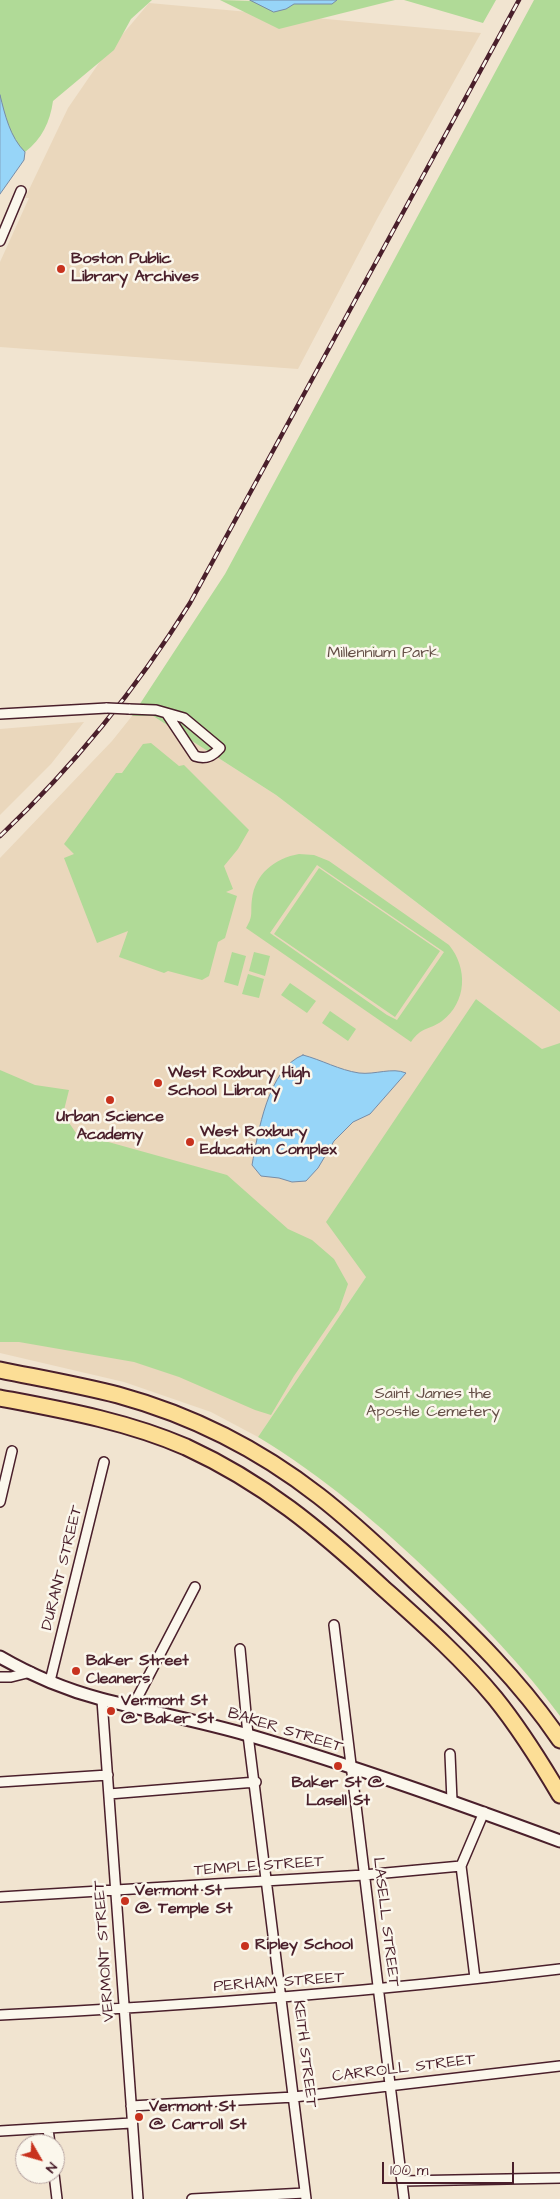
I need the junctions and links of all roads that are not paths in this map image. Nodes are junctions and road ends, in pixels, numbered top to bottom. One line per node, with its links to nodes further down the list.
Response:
1 (21, 191): 2 (street)
2 (0, 241)
3 (0, 714): 4 (street, bridge)
4 (167, 714): 4 (street)
5 (0, 1370): 6 (highway)
6 (40, 1378): 8 (highway); 22 (highway)
7 (0, 1398): 8 (highway)
8 (34, 1404): 29 (highway)
9 (12, 1451): 11 (street)
10 (104, 1462): 18 (street, DURANT STREET)
11 (0, 1502)
12 (195, 1587): 20 (street)
13 (334, 1624): 24 (street, LASELL STREET)
14 (240, 1649): 21 (street, KEITH STREET)
15 (0, 1657): 16 (street, BAKER STREET)
16 (31, 1672): 17 (street); 18 (street, BAKER STREET)
17 (0, 1677)
18 (50, 1681): 19 (street, BAKER STREET)
19 (102, 1700): 20 (street, BAKER STREET); 25 (street, VERMONT STREET)
20 (133, 1706): 21 (street, BAKER STREET)
21 (248, 1735): 24 (street, BAKER STREET); 27 (street, KEITH STREET)
22 (560, 1740)
23 (450, 1754): 30 (street)
24 (350, 1768): 30 (street, BAKER STREET); 34 (street, LASELL STREET)
25 (108, 1775): 26 (street); 28 (street, VERMONT STREET)
26 (0, 1782)
27 (256, 1782): 28 (street); 35 (street, KEITH STREET)
28 (109, 1794): 36 (street, VERMONT STREET)
29 (560, 1795)
30 (452, 1801): 31 (street, BAKER STREET)
31 (484, 1812): 32 (street, BAKER STREET); 33 (street)
32 (560, 1841)
33 (461, 1866): 34 (street, TEMPLE STREET); 39 (street)
34 (364, 1876): 35 (street, TEMPLE STREET); 40 (street, LASELL STREET)
35 (268, 1882): 36 (street, TEMPLE STREET); 41 (street, KEITH STREET)
36 (115, 1890): 37 (street, TEMPLE STREET); 42 (street, VERMONT STREET)
37 (0, 1897)
38 (560, 1969): 39 (street, PERHAM STREET)
39 (475, 1978): 40 (street, PERHAM STREET)
40 (378, 1990): 41 (street, PERHAM STREET); 45 (street, LASELL STREET)
41 (281, 1999): 42 (street, PERHAM STREET); 46 (street, KEITH STREET)
42 (124, 2009): 43 (street, PERHAM STREET); 47 (street, VERMONT STREET)
43 (0, 2015)
44 (560, 2066): 45 (street, CARROLL STREET)
45 (389, 2086): 46 (street, CARROLL STREET); 53 (street, LASELL STREET)
46 (294, 2097): 47 (street, CARROLL STREET); 55 (street, KEITH STREET)
47 (131, 2106): 48 (street, VERMONT STREET)
48 (131, 2123): 49 (street); 57 (street, VERMONT STREET)
49 (48, 2129): 50 (street); 51 (street)
50 (0, 2131)
51 (49, 2134)
52 (560, 2178): 53 (street)
53 (402, 2181): 59 (street, LASELL STREET)
54 (55, 2184): 56 (street)
55 (306, 2196): 58 (street)
56 (57, 2199)
57 (138, 2199)
58 (192, 2199)
59 (404, 2199)

